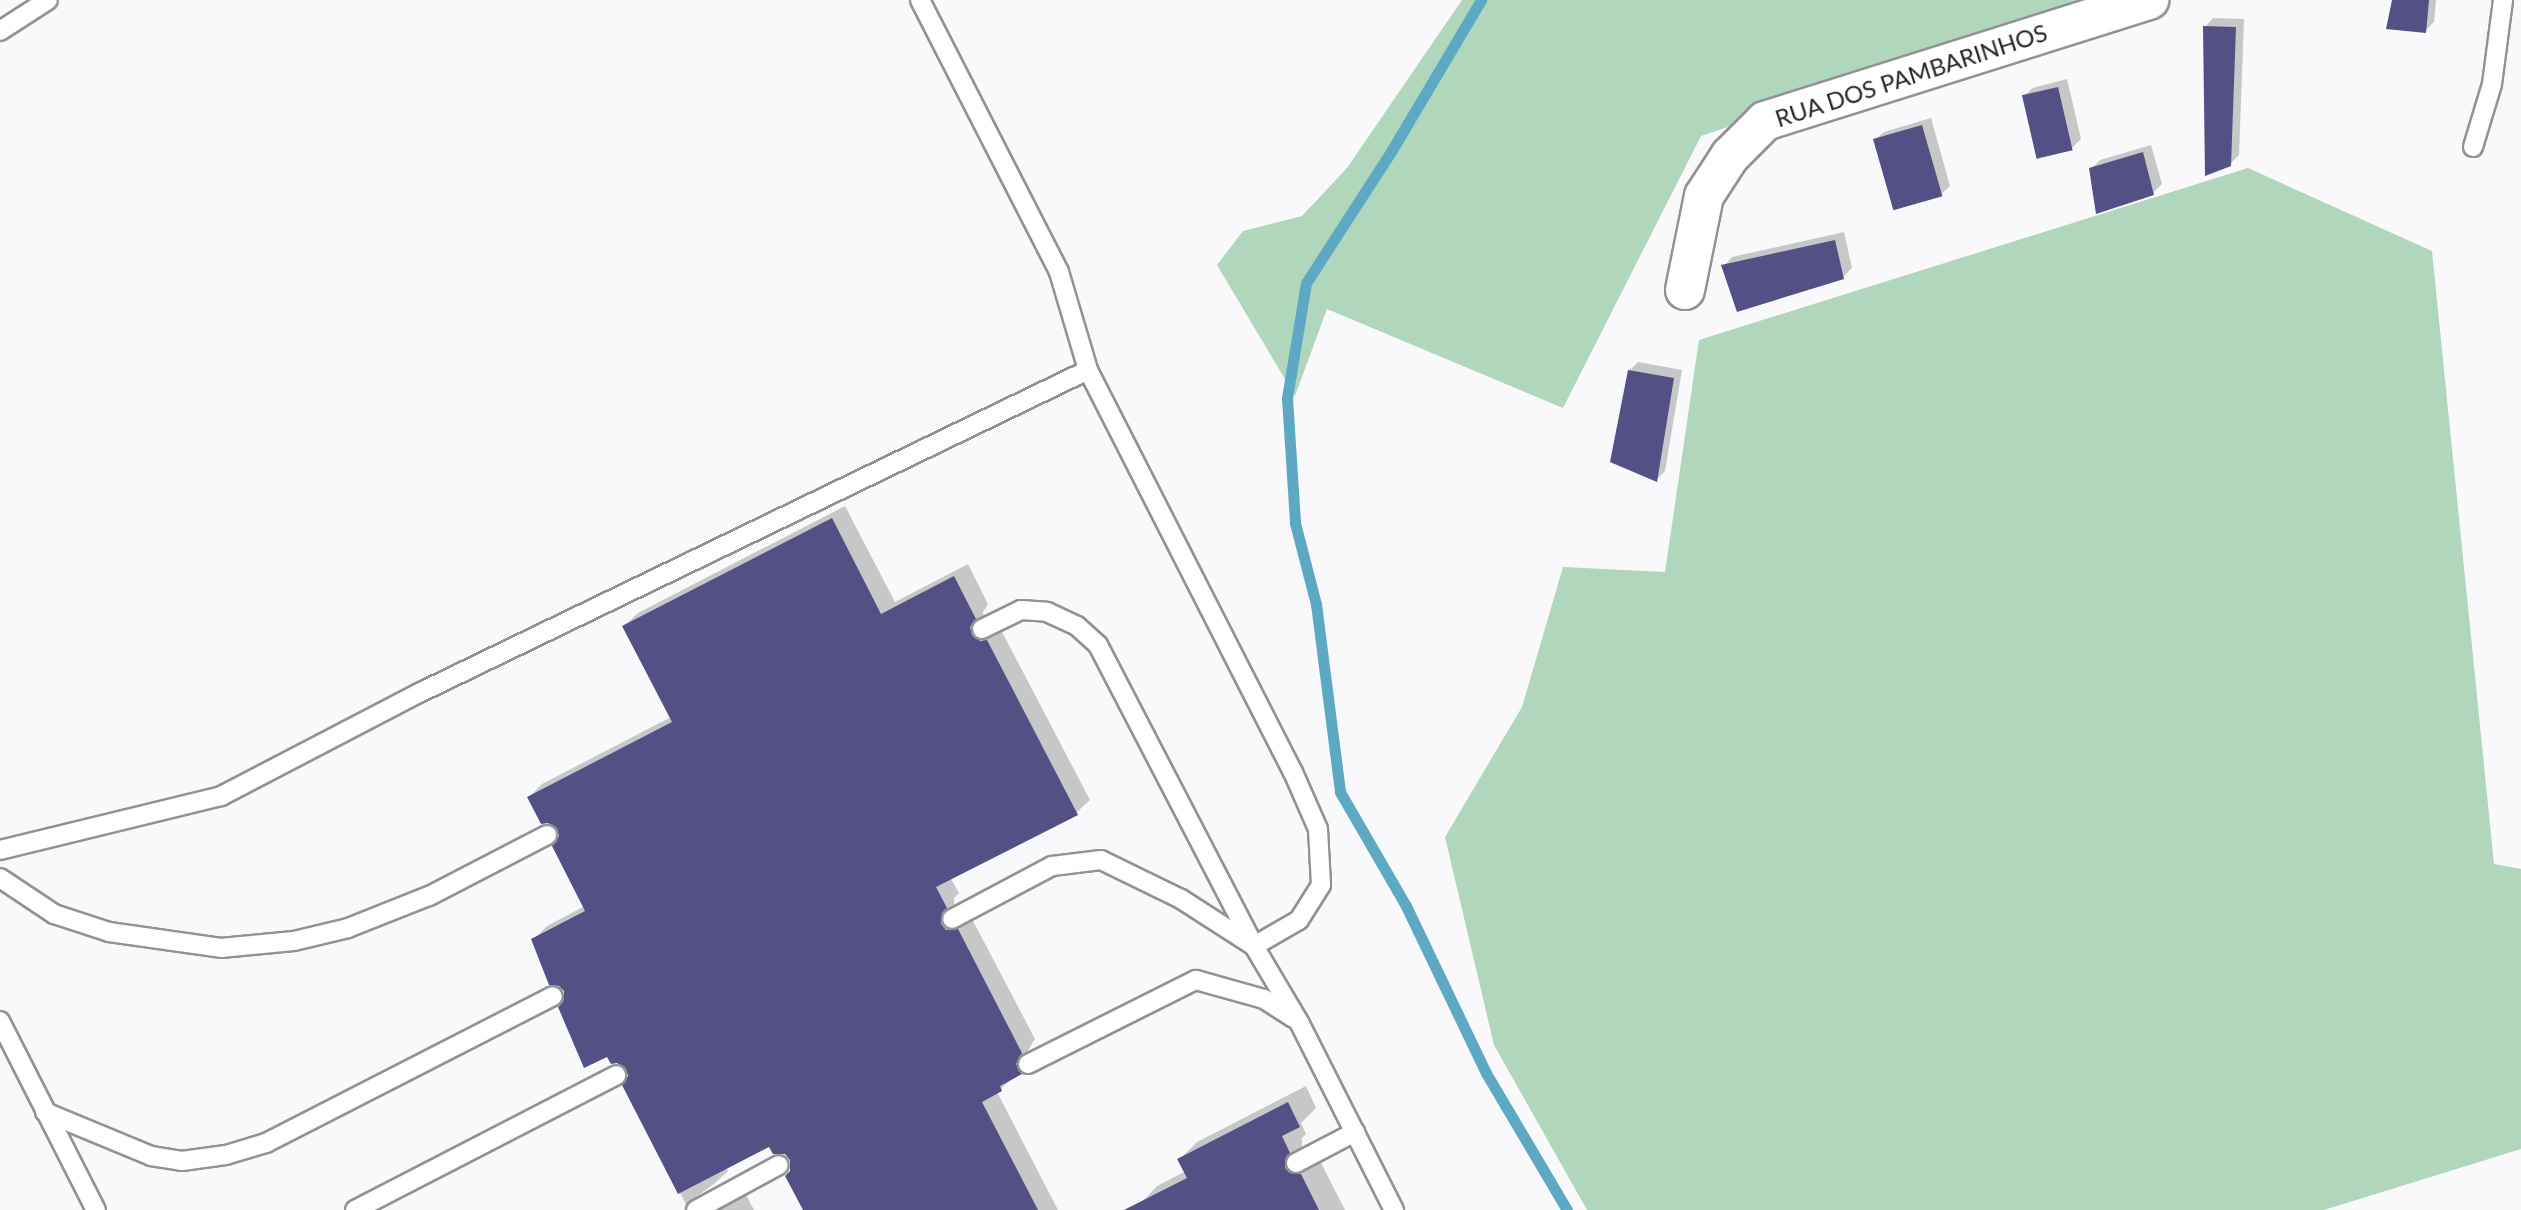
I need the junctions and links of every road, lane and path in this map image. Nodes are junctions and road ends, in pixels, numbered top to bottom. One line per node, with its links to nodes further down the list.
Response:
1 (48, 0): 5 (lane)
2 (920, 0): 8 (lane)
3 (2149, 0): 7 (street, RUA DOS PAMBARINHOS)
4 (2503, 0): 6 (lane)
5 (0, 31)
6 (2473, 147)
7 (1685, 290)
8 (1088, 370): 11 (lane); 14 (lane)
9 (982, 629): 14 (lane)
10 (547, 835): 12 (lane)
11 (0, 850)
12 (0, 878)
13 (952, 919): 14 (lane)
14 (1254, 946): 17 (lane)
15 (553, 996): 20 (lane)
16 (0, 1021): 20 (lane)
17 (1299, 1022): 18 (lane); 21 (lane)
18 (1028, 1064)
19 (616, 1075): 25 (lane)
20 (45, 1112): 24 (lane)
21 (1355, 1132): 22 (lane); 27 (lane)
22 (1296, 1163)
23 (779, 1165): 26 (lane)
24 (96, 1210)
25 (355, 1210)
26 (696, 1210)
27 (1394, 1210)

